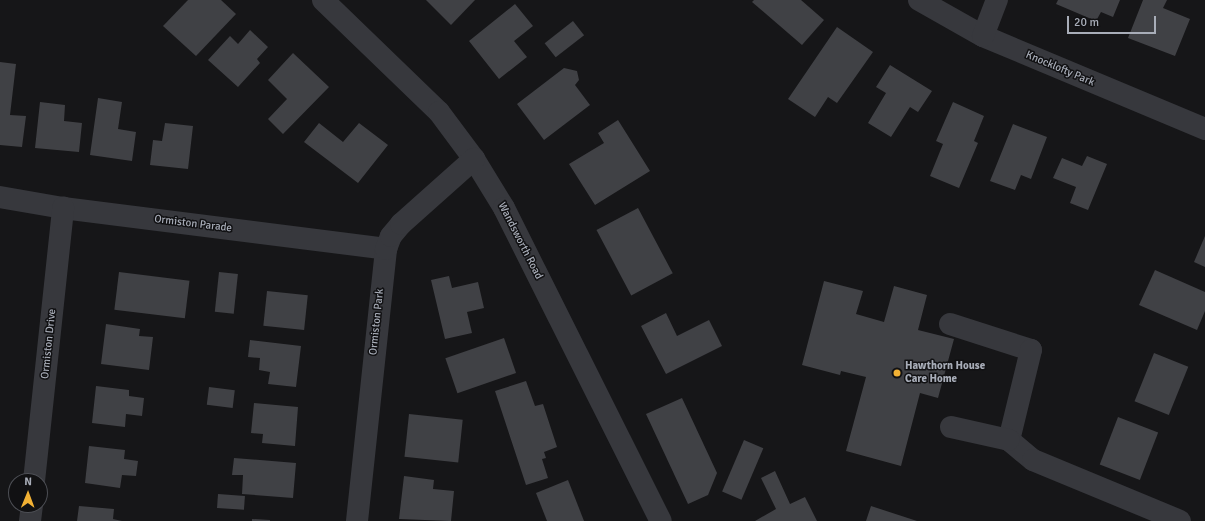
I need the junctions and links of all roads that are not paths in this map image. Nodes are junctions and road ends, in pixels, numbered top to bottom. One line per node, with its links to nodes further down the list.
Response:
1 (323, 0): 6 (street, Wandsworth Road)
2 (919, 0): 4 (street, Knocklofty Park)
3 (997, 0): 4 (street)
4 (983, 36): 5 (street, Knocklofty Park)
5 (1205, 129)
6 (474, 159): 9 (street, Ormiston Park); 15 (street, Wandsworth Road)
7 (0, 197): 8 (street, Ormiston Parade)
8 (64, 208): 9 (street, Ormiston Parade); 13 (street, Ormiston Drive)
9 (386, 249): 14 (street, Ormiston Park)
10 (950, 324): 12 (street)
11 (951, 428): 12 (street)
12 (1009, 440): 16 (street)
13 (35, 473)
14 (357, 521)
15 (661, 521)
16 (1180, 521)

